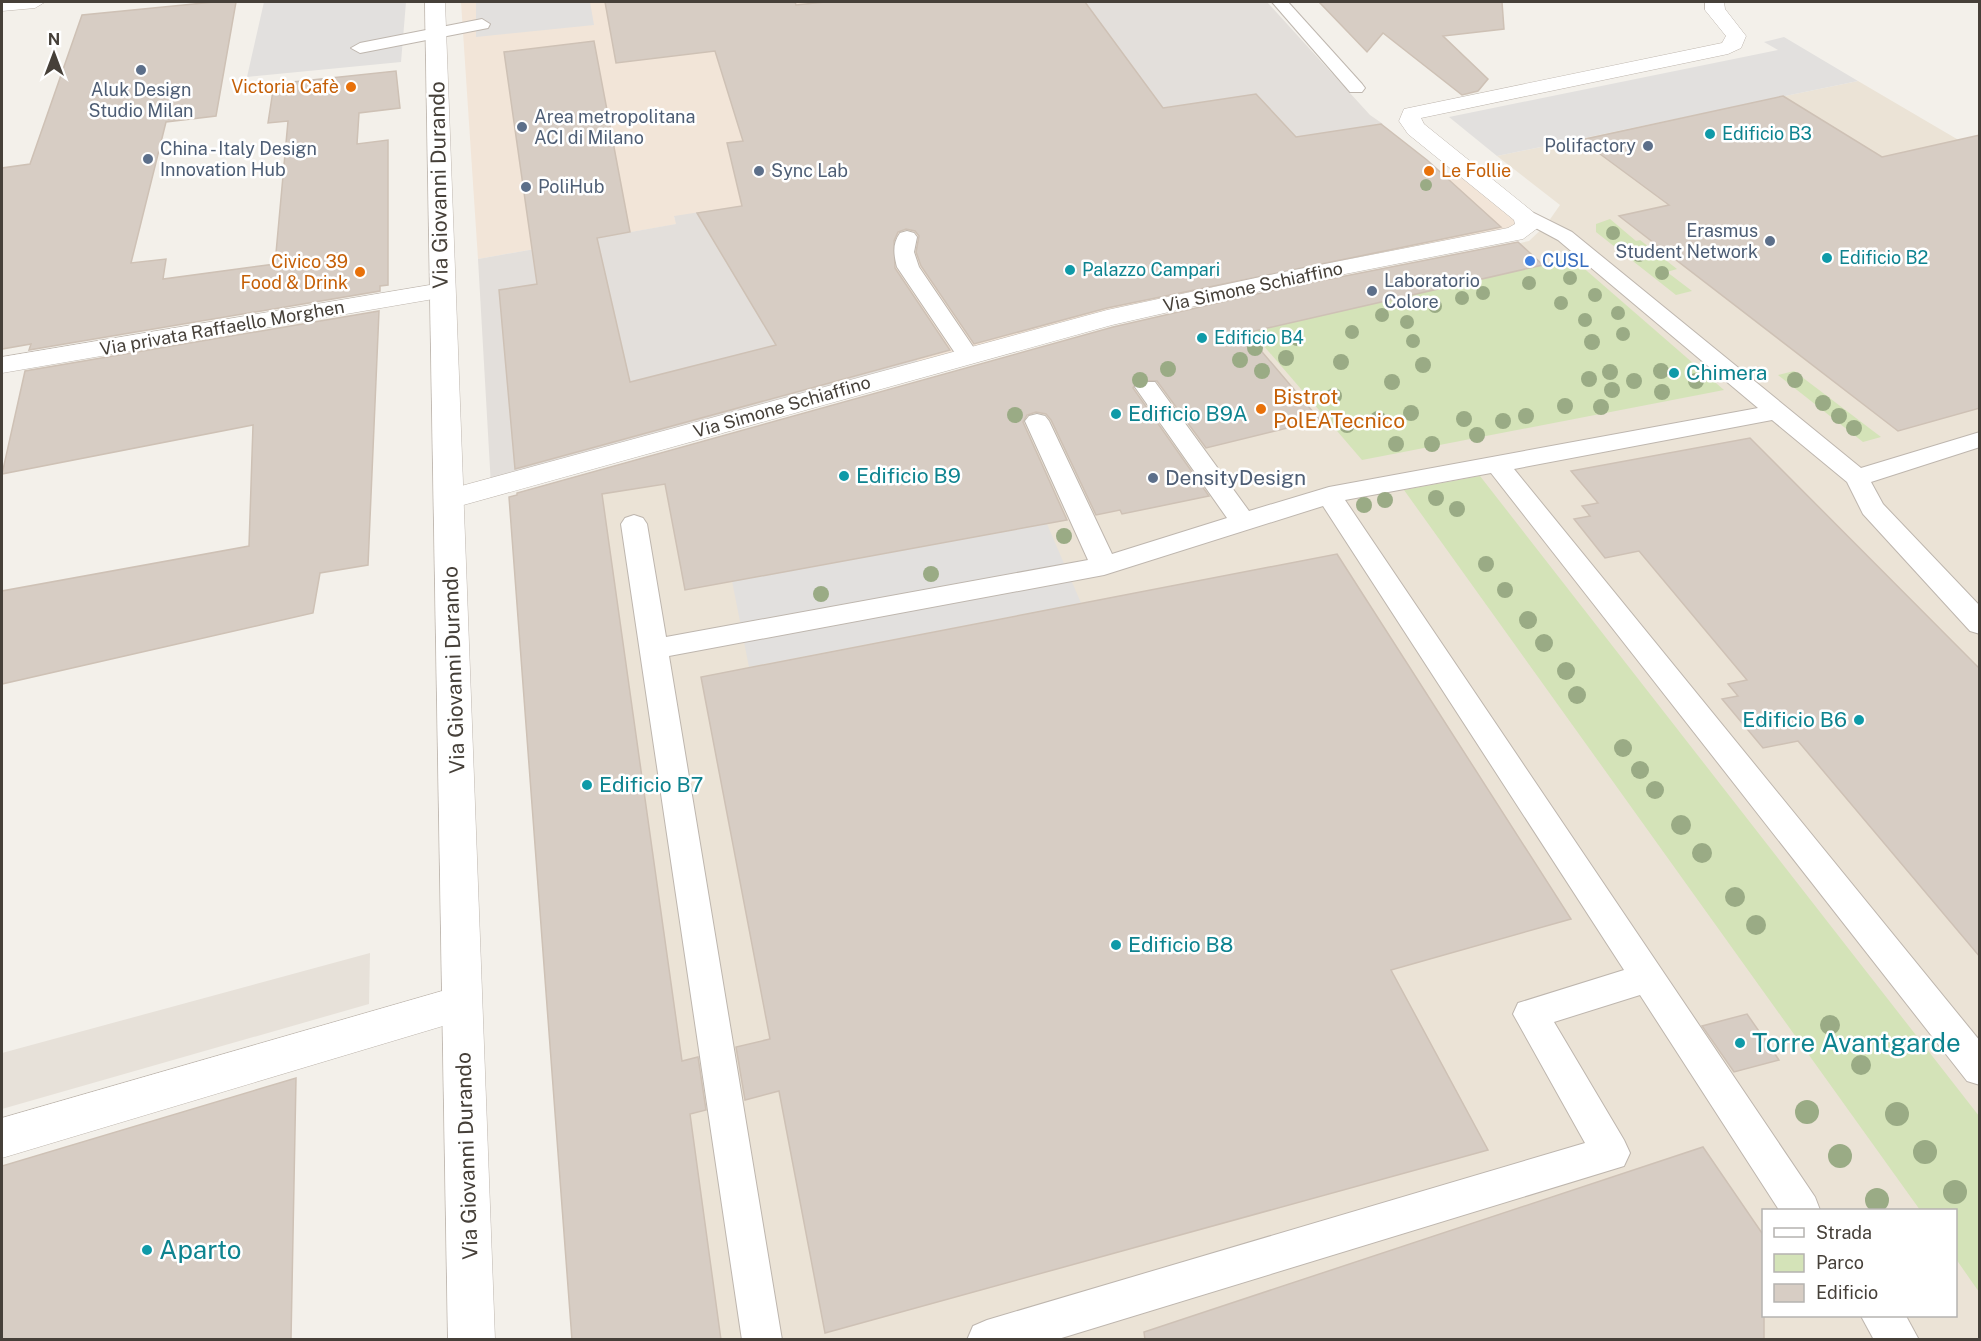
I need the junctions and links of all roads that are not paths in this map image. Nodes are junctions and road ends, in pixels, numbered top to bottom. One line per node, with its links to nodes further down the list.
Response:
1 (35, 2): 5 (street)
2 (435, 2): 7 (street, Via Giovanni Durando)
3 (1280, 2): 9 (lane)
4 (1715, 2): 10 (street)
5 (2, 5)
6 (482, 24): 7 (lane)
7 (436, 33): 8 (lane); 12 (street, Via Giovanni Durando)
8 (360, 48)
9 (1356, 88)
10 (1520, 212): 13 (street, Via Simone Schiaffino); 16 (lane)
11 (907, 237): 13 (lane)
12 (442, 291): 14 (street, Via privata Raffaello Morghen); 22 (street, Via Giovanni Durando)
13 (968, 354): 22 (street, Via Simone Schiaffino)
14 (2, 365)
15 (1147, 387): 23 (lane)
16 (1777, 412): 19 (lane); 20 (lane)
17 (1036, 421): 25 (lane)
18 (1980, 439): 20 (lane)
19 (1496, 464): 21 (lane); 30 (lane)
20 (1857, 478): 26 (lane)
21 (1329, 495): 23 (lane); 28 (lane)
22 (449, 499): 34 (street, Via Giovanni Durando)
23 (1245, 523): 25 (lane)
24 (634, 524): 27 (lane)
25 (1104, 566): 27 (lane)
26 (1980, 624)
27 (653, 649): 35 (lane)
28 (1647, 978): 32 (lane); 36 (lane)
29 (449, 1007): 31 (street)
30 (1980, 1069)
31 (2, 1138)
32 (1795, 1202)
33 (1882, 1317): 37 (lane)
34 (472, 1340)
35 (762, 1340)
36 (987, 1340)
37 (1899, 1340)

